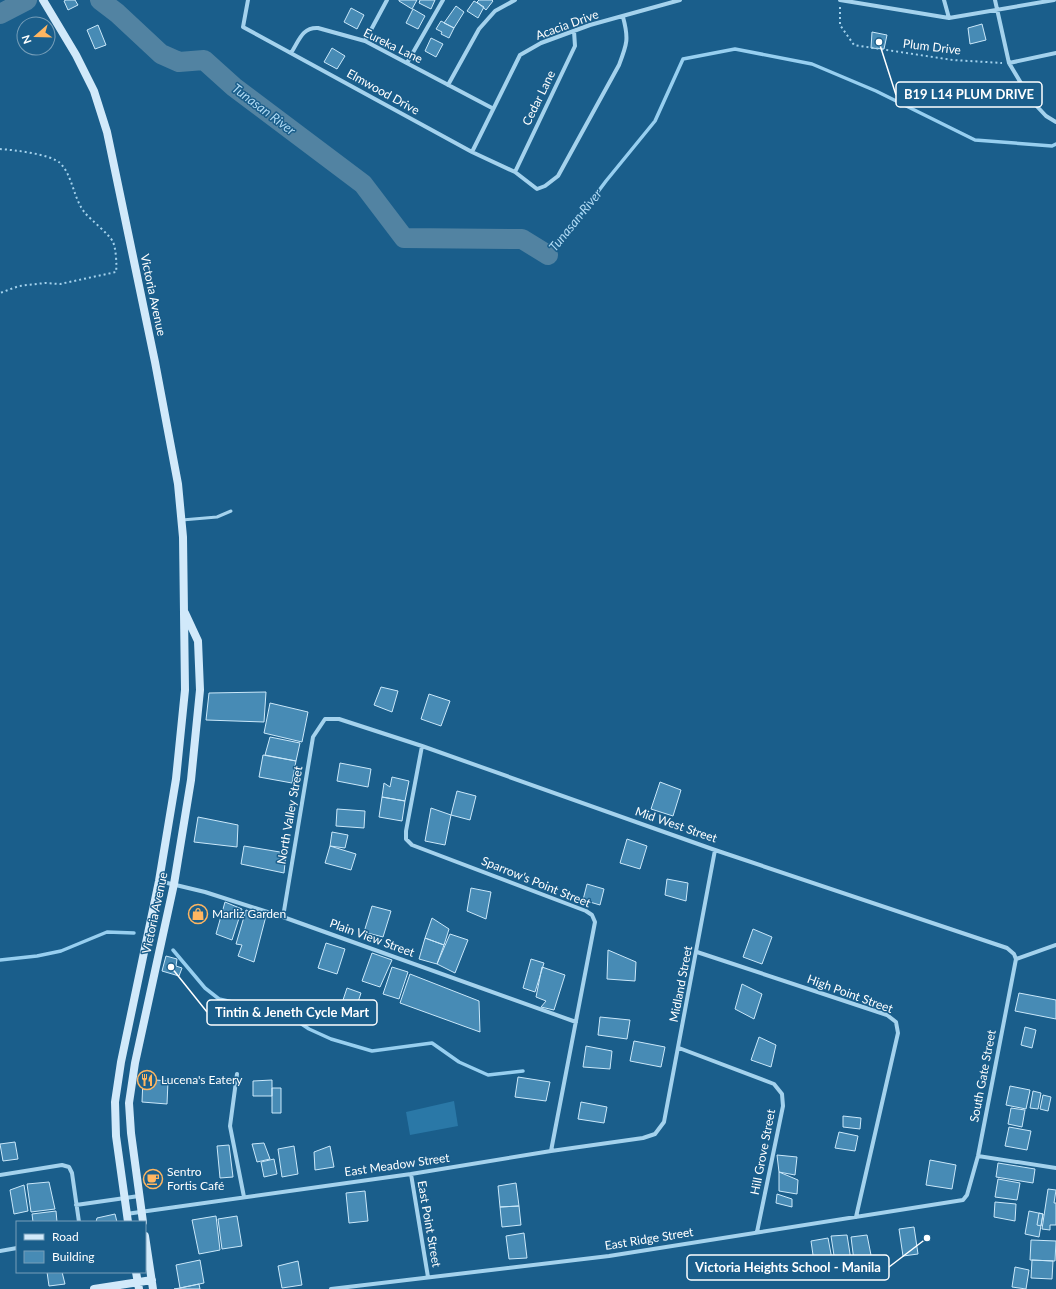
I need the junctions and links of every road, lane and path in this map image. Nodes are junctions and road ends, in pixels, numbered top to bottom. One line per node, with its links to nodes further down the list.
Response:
1 (43, 0): 29 (main road, Victoria Avenue)
2 (248, 0): 17 (street, Elmwood Drive)
3 (387, 0): 16 (street)
4 (443, 0): 19 (street)
5 (515, 0): 21 (street)
6 (680, 0): 13 (street, Acacia Drive)
7 (840, 0): 14 (street); 20 (path, Plum Drive)
8 (944, 0): 14 (street)
9 (995, 0): 12 (street)
10 (1046, 0): 11 (street); 12 (street)
11 (1054, 0)
12 (998, 10): 14 (street); 20 (street)
13 (623, 17): 15 (street, Acacia Drive); 26 (street, Elmwood Drive)
14 (949, 18)
15 (574, 31): 22 (street, Acacia Drive); 26 (street, Cedar Lane)
16 (365, 41): 17 (street, Eureka Lane); 19 (street, Eureka Lane)
17 (291, 53): 25 (street, Elmwood Drive)
18 (1056, 53): 20 (street)
19 (407, 63): 21 (street, Eureka Lane)
20 (1009, 64): 23 (street)
21 (448, 84): 22 (street, Eureka Lane)
22 (492, 108): 25 (street, Acacia Drive)
23 (1056, 122)
24 (0, 149): 27 (path)
25 (472, 152): 26 (street, Elmwood Drive)
26 (515, 172)
27 (0, 293)
28 (231, 511): 29 (lane)
29 (181, 520): 30 (main road, Victoria Avenue)
30 (184, 610): 31 (main road, Victoria Avenue); 32 (main road, Victoria Avenue)
31 (185, 690): 32 (main road); 36 (main road, Victoria Avenue)
32 (200, 690): 37 (main road, Victoria Avenue)
33 (325, 719): 34 (street, Mid West Street); 38 (street, North Valley Street)
34 (422, 746): 35 (street, Mid West Street); 42 (street, Sparrow's Point Street)
35 (715, 850): 40 (street, Midland Street); 41 (street, Mid West Street)
36 (159, 881): 37 (street, Plain View Street); 45 (main road, Victoria Avenue)
37 (174, 884): 38 (street, Plain View Street); 46 (main road, Victoria Avenue)
38 (283, 917): 42 (street, Plain View Street)
39 (1056, 945): 41 (street)
40 (697, 952): 43 (street, Midland Street); 59 (street, High Point Street)
41 (1016, 959): 49 (street, South Gate Street)
42 (576, 1022): 48 (street, Sparrow's Point Street)
43 (679, 1048): 47 (street, Midland Street); 63 (street, Hill Grove Street)
44 (237, 1074): 55 (street)
45 (115, 1102): 46 (main road); 56 (main road, Victoria Avenue)
46 (129, 1103): 54 (main road, Victoria Avenue)
47 (664, 1122): 48 (street, East Meadow Street)
48 (551, 1151): 51 (street, East Meadow Street)
49 (978, 1156): 50 (street); 53 (street, South Gate Street)
50 (1056, 1168)
51 (411, 1174): 55 (street, East Meadow Street); 68 (street, East Point Street)
52 (0, 1175): 57 (street)
53 (967, 1195): 59 (street, East Ridge Street)
54 (140, 1196): 56 (street); 58 (main road, Victoria Avenue)
55 (244, 1197): 58 (street, East Meadow Street)
56 (124, 1198): 57 (street); 60 (main road, Victoria Avenue)
57 (76, 1205): 61 (street)
58 (141, 1212): 60 (street, East Meadow Street); 62 (main road, Victoria Avenue)
59 (856, 1217): 63 (street, East Ridge Street)
60 (127, 1218)
61 (79, 1221)
62 (143, 1221)
63 (757, 1232): 68 (street, East Ridge Street)
64 (146, 1242): 69 (main road)
65 (16, 1248): 66 (street)
66 (0, 1251)
67 (136, 1273): 70 (main road)
68 (428, 1278): 73 (street, East Ridge Street)
69 (152, 1280): 70 (main road); 72 (main road)
70 (138, 1286): 71 (main road)
71 (94, 1289)
72 (153, 1289)
73 (331, 1289)

